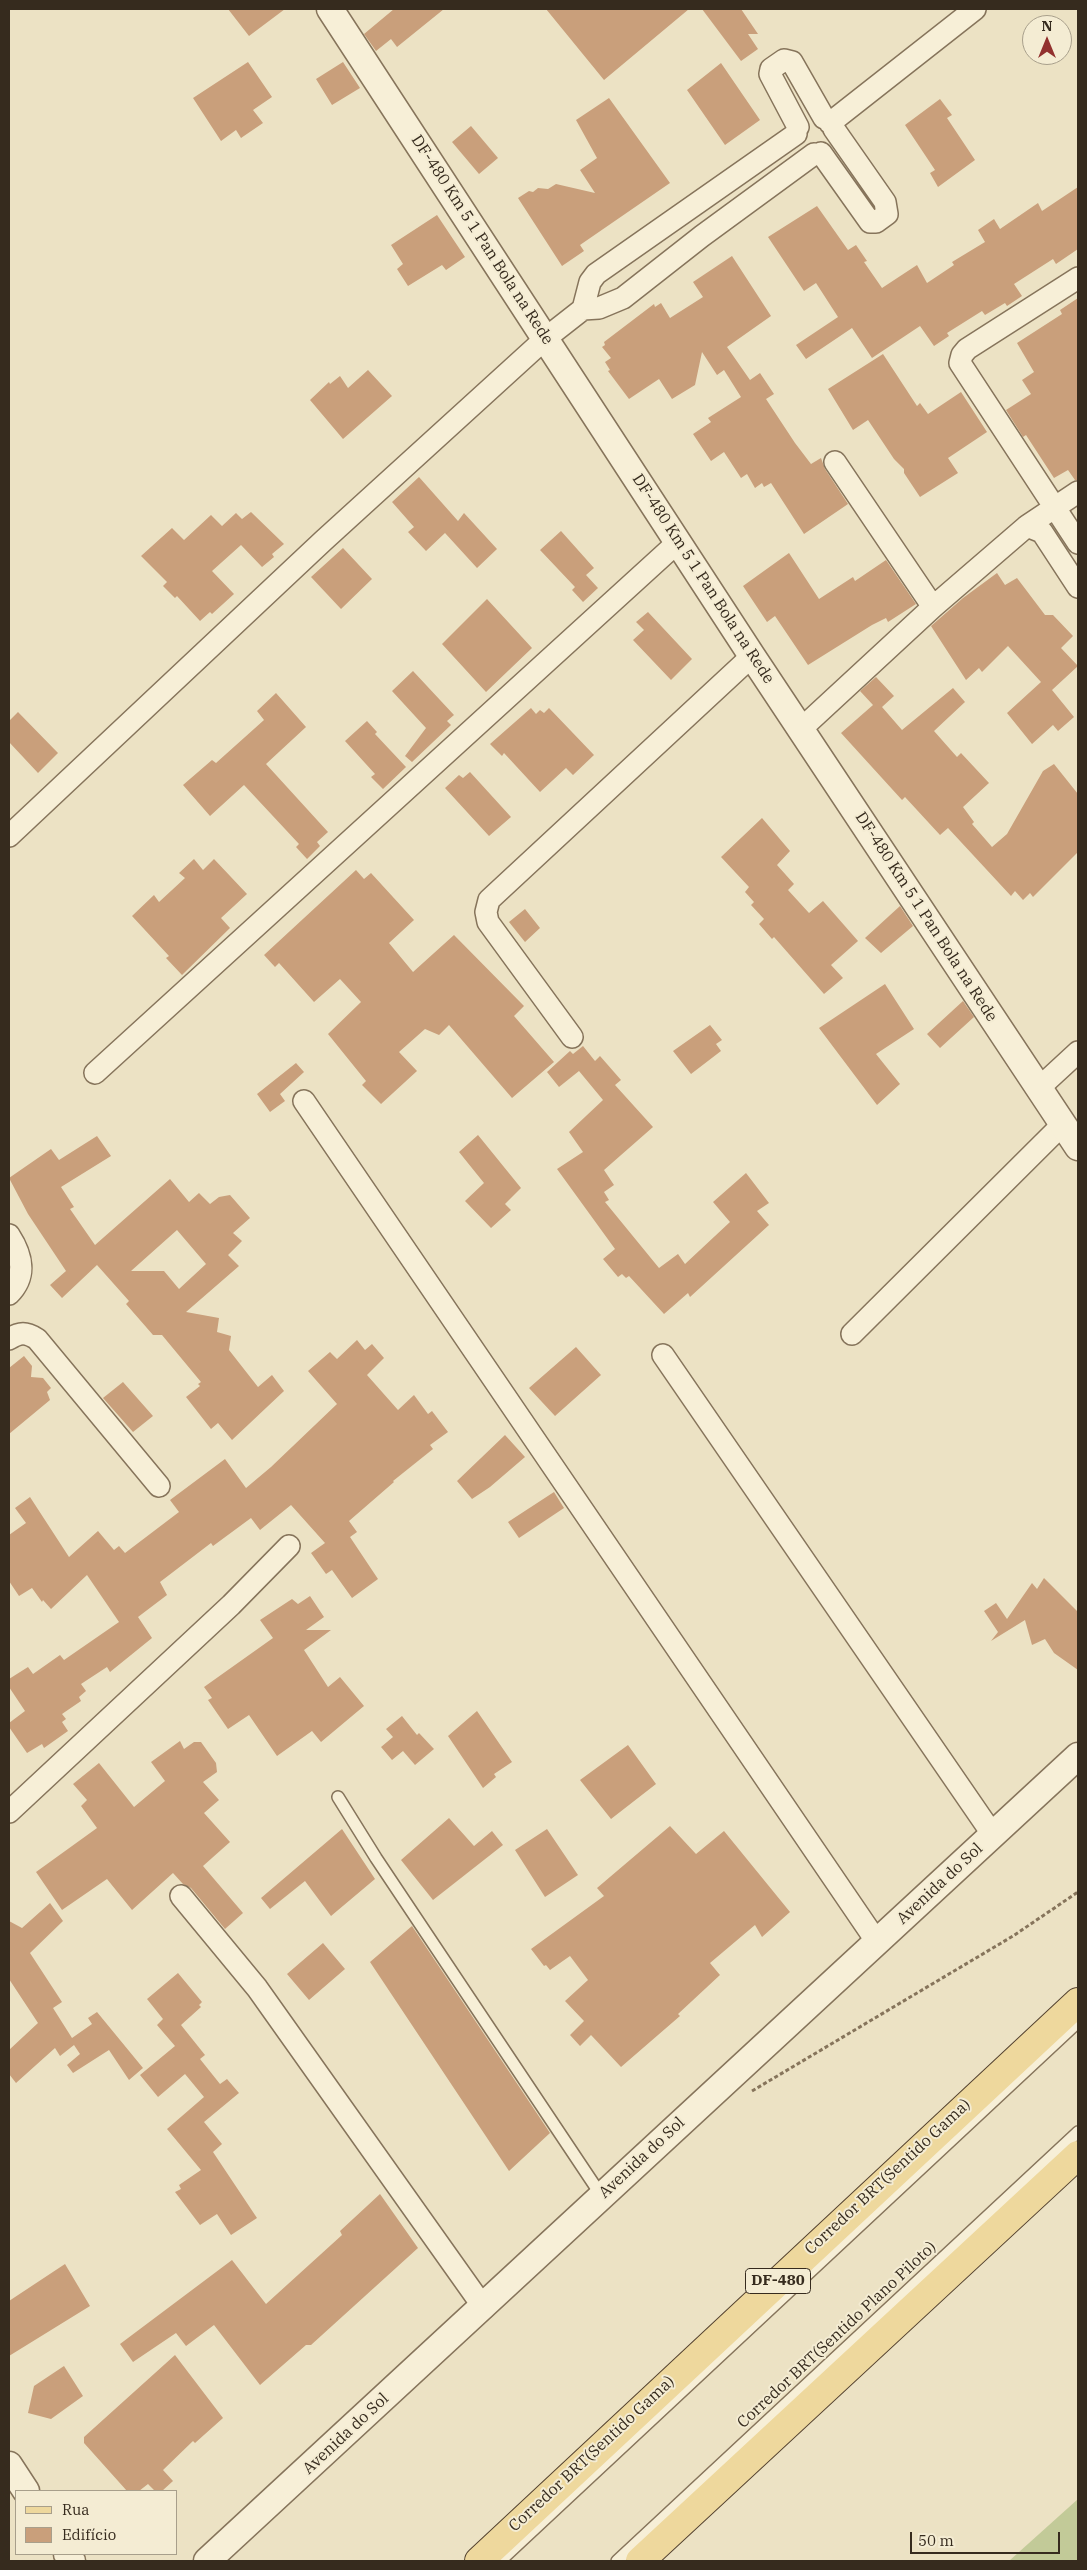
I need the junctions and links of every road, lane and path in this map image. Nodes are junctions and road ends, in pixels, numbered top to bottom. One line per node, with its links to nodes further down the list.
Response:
1 (330, 9): 10 (street, DF-480 Km 5 1 Pan Bola na Rede)
2 (975, 9): 3 (street)
3 (829, 123): 4 (street); 4 (street); 5 (street); 5 (street)
4 (797, 130): 5 (street); 6 (street)
5 (818, 154): 7 (street)
6 (685, 214): 7 (street); 9 (street)
7 (702, 236): 9 (street)
8 (1078, 278): 13 (street)
9 (583, 309): 10 (street)
10 (546, 338): 15 (street, DF-480 Km 5 1 Pan Bola na Rede); 21 (street)
11 (835, 462): 18 (street)
12 (1078, 492): 13 (street)
13 (1054, 507): 14 (street); 16 (street)
14 (1027, 526): 17 (street); 18 (street)
15 (678, 542): 19 (street, DF-480 Km 5 1 Pan Bola na Rede); 24 (street)
16 (1078, 543)
17 (1078, 587)
18 (933, 607): 20 (street)
19 (752, 656): 20 (street, DF-480 Km 5 1 Pan Bola na Rede); 22 (street)
20 (801, 728): 25 (street, DF-480 Km 5 1 Pan Bola na Rede)
21 (9, 836)
22 (572, 1037)
23 (1078, 1052): 25 (street)
24 (95, 1073)
25 (1039, 1088): 27 (street, DF-480 Km 5 1 Pan Bola na Rede)
26 (304, 1101): 42 (street)
27 (1063, 1124): 28 (street, DF-480 Km 5 1 Pan Bola na Rede); 31 (street)
28 (1078, 1148)
29 (9, 1235): 30 (street)
30 (9, 1294)
31 (852, 1334)
32 (9, 1339): 34 (street)
33 (662, 1355): 39 (street)
34 (159, 1486)
35 (289, 1546): 38 (street)
36 (1078, 1756): 39 (street, Avenida do Sol)
37 (338, 1797): 48 (lane)
38 (9, 1812)
39 (993, 1835): 42 (street, Avenida do Sol)
40 (1078, 1892): 45 (path)
41 (181, 1896): 49 (street)
42 (877, 1942): 48 (street, Avenida do Sol)
43 (1078, 2002): 53 (main road, DF-480)
44 (1078, 2022): 54 (lane, Corredor BRT(Sentido Gama))
45 (749, 2092)
46 (1078, 2132): 55 (lane, Corredor BRT(Sentido Plano Piloto))
47 (1078, 2155): 56 (main road)
48 (601, 2195): 49 (street, Avenida do Sol)
49 (484, 2308): 52 (street, Avenida do Sol)
50 (9, 2465): 51 (street)
51 (25, 2490)
52 (207, 2561)
53 (479, 2561)
54 (500, 2561)
55 (617, 2561)
56 (640, 2561)

